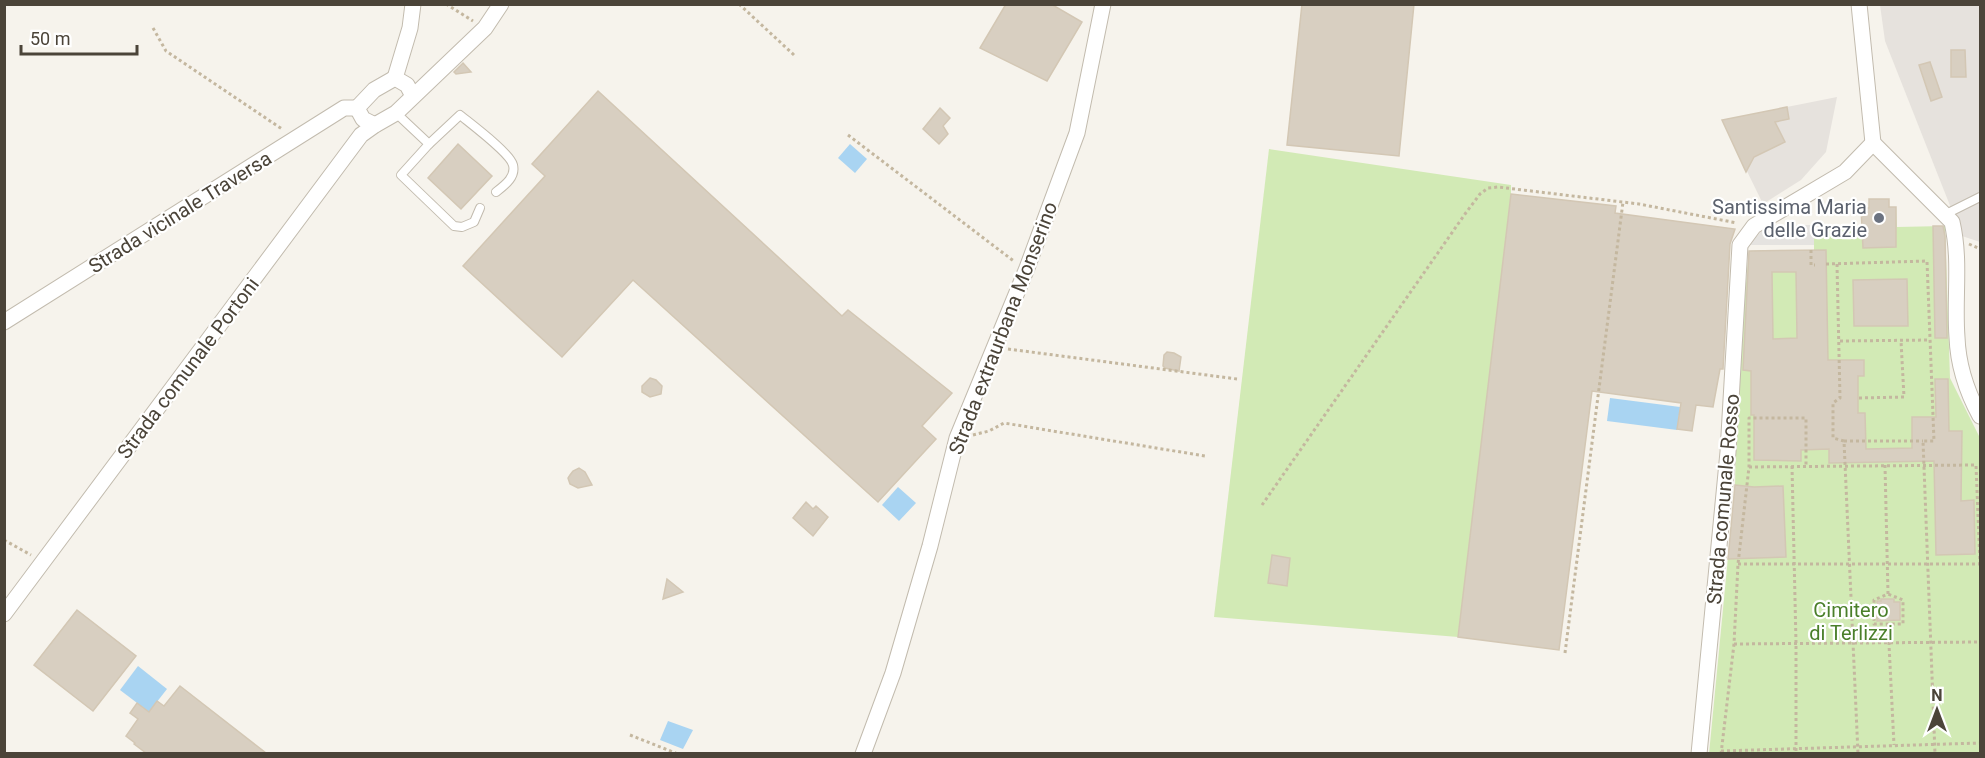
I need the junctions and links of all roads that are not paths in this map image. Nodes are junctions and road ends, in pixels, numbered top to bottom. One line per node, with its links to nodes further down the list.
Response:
1 (413, 4): 5 (street)
2 (501, 4): 6 (street, Strada comunale Portoni)
3 (1103, 4): 19 (street, Strada extraurbana Monserino)
4 (1859, 4): 10 (street)
5 (395, 78): 6 (street); 7 (street)
6 (412, 96): 8 (street, Strada comunale Portoni)
7 (357, 108): 9 (street); 16 (street, Strada vicinale Traversa)
8 (396, 113): 9 (street, Strada comunale Portoni); 11 (lane)
9 (375, 125): 18 (street, Strada comunale Portoni)
10 (1873, 143): 15 (street); 20 (street, Strada comunale Rosso)
11 (429, 144): 12 (lane); 14 (lane)
12 (496, 192)
13 (1980, 197): 15 (lane)
14 (480, 208)
15 (1946, 214): 17 (street)
16 (4, 322)
17 (1980, 416)
18 (4, 614)
19 (863, 753)
20 (1699, 753)

